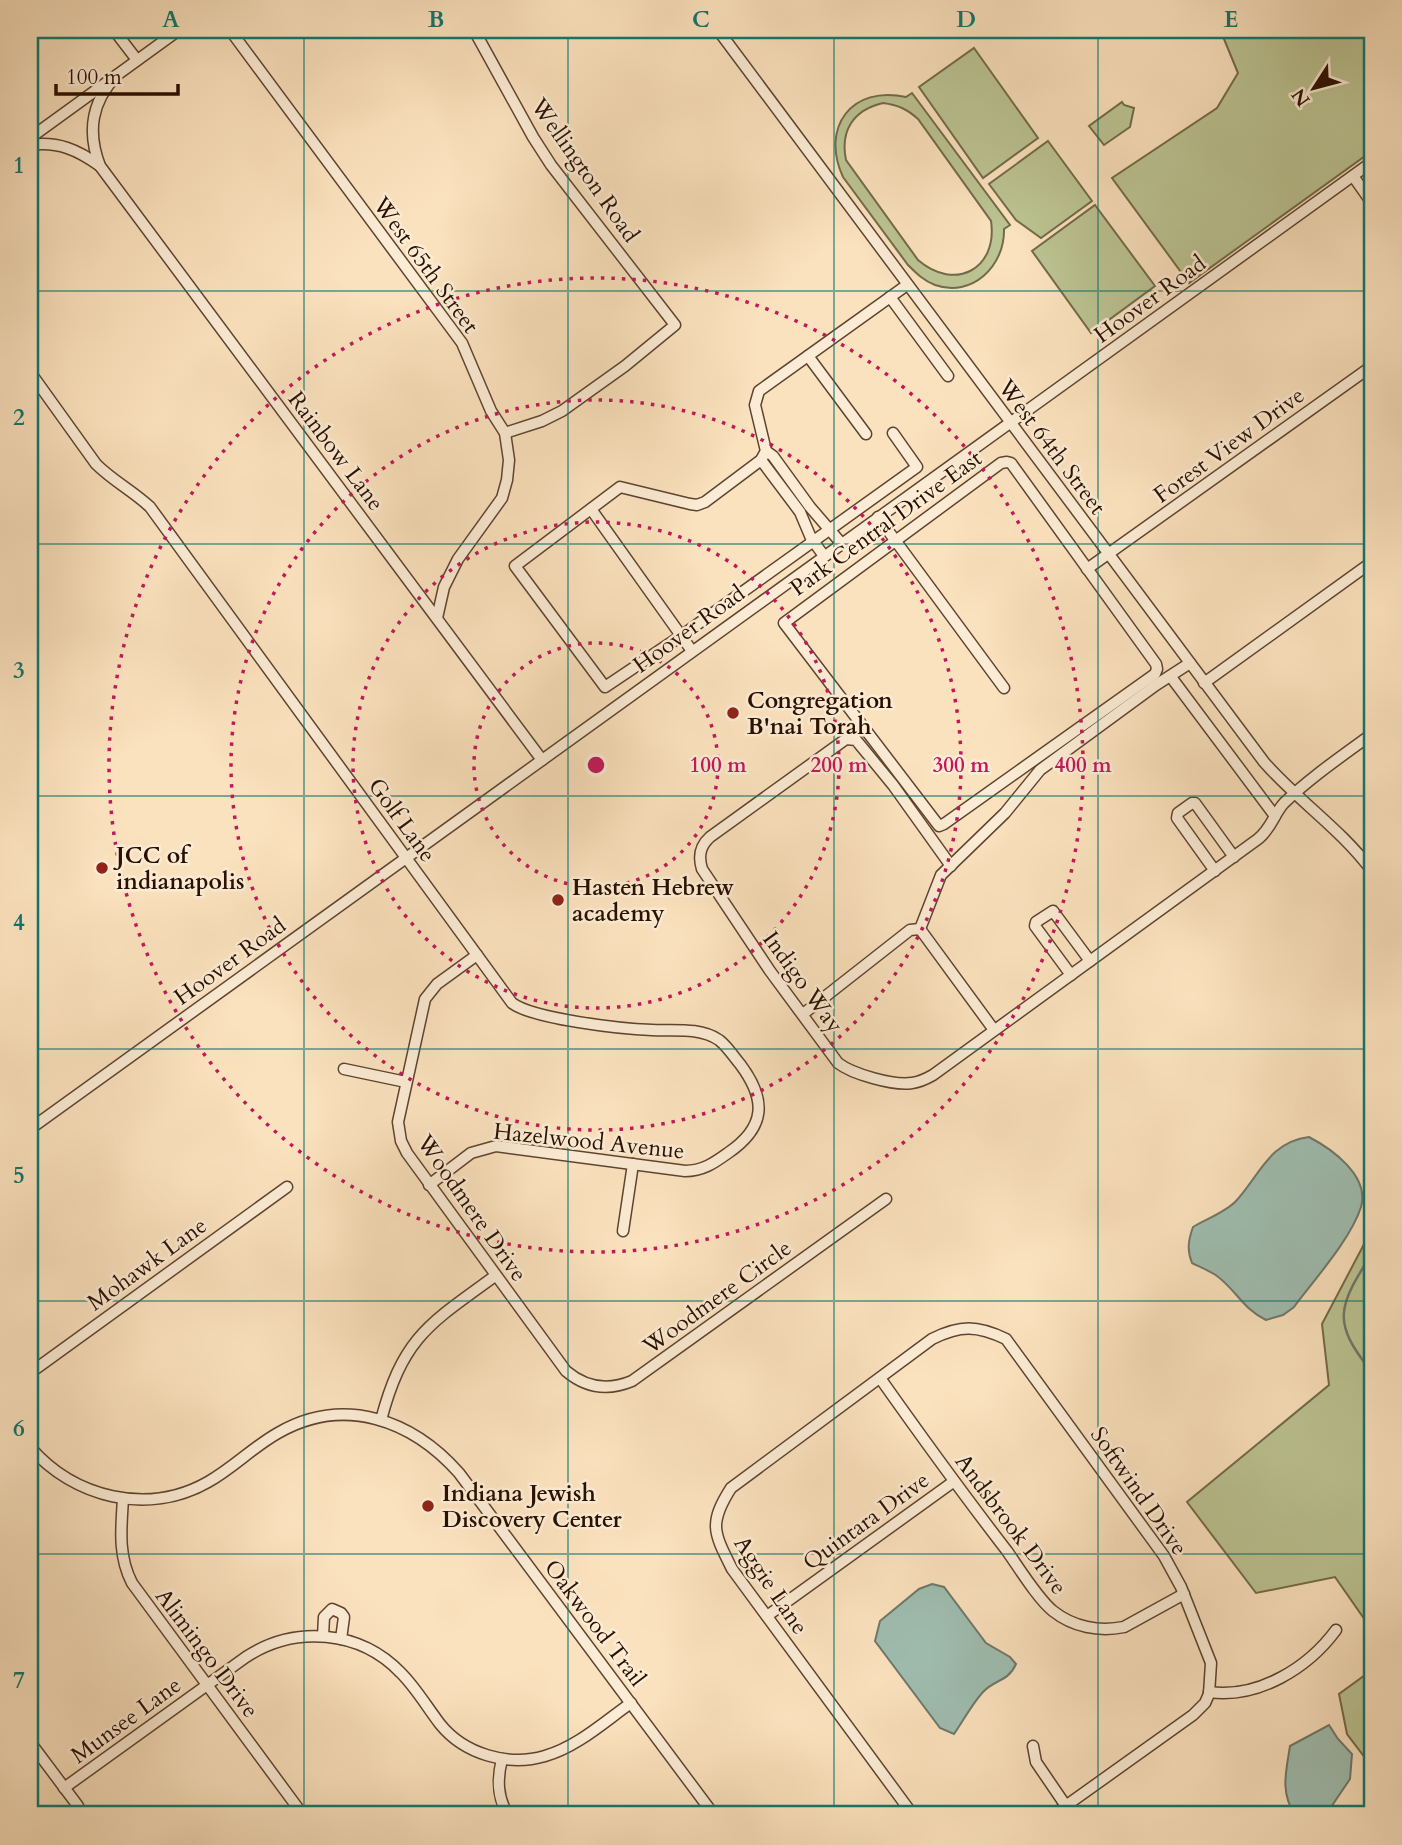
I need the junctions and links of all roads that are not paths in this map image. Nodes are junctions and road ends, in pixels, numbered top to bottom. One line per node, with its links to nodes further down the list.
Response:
1 (114, 30): 6 (street)
2 (179, 30): 6 (street)
3 (230, 30): 21 (street, West 65th Street)
4 (474, 30): 21 (street, Wellington Road)
5 (718, 30): 14 (street, West 64th Street)
6 (137, 60): 7 (street)
7 (117, 75): 8 (street); 11 (street, Rainbow Lane)
8 (30, 138)
9 (30, 145): 11 (street, Rainbow Lane)
10 (1372, 162): 12 (street, Hoover Road)
11 (100, 166): 35 (street, Rainbow Lane)
12 (1353, 176): 13 (street); 20 (street, Hoover Road)
13 (1372, 203)
14 (907, 285): 15 (street); 20 (street, West 64th Street)
15 (890, 297): 16 (street); 19 (street)
16 (808, 356): 23 (street); 24 (street)
17 (1372, 366): 31 (street, Forest View Drive)
18 (30, 372): 47 (street, Golf Lane)
19 (948, 376)
20 (1010, 423): 26 (street, Hoover Road); 31 (street, West 64th Street)
21 (505, 433): 35 (street, West 65th Street)
22 (892, 433): 27 (street, Hoover Road)
23 (866, 434)
24 (764, 456): 25 (street); 27 (street); 29 (street)
25 (591, 509): 36 (street); 36 (street, Hoover Road)
26 (878, 517): 28 (street); 30 (street, Hoover Road)
27 (831, 530): 29 (street, Hoover Road); 30 (street)
28 (895, 539): 34 (street, Park Central Drive East); 34 (street, Park Central Drive East); 41 (street)
29 (814, 542): 32 (street); 36 (street, Hoover Road)
30 (841, 543): 32 (street, Hoover Road)
31 (1108, 555): 34 (street, Forest View Drive); 38 (street, West 64th Street)
32 (824, 556): 37 (street, Hoover Road)
33 (1372, 562): 40 (street)
34 (1087, 569)
35 (436, 618): 43 (street, Rainbow Lane)
36 (681, 636): 37 (street)
37 (692, 651): 43 (street, Hoover Road)
38 (1190, 663): 39 (street); 40 (street, West 64th Street)
39 (1171, 677): 45 (street); 48 (street)
40 (1205, 683): 44 (street, West 64th Street)
41 (1004, 688)
42 (1372, 735): 44 (street)
43 (542, 760): 47 (street, Hoover Road)
44 (1294, 794): 45 (street); 50 (street, West 64th Street)
45 (1275, 816): 46 (street)
46 (1234, 857): 49 (street); 49 (street)
47 (406, 858): 52 (street, Golf Lane); 59 (street, Hoover Road)
48 (951, 866): 51 (street); 55 (street, Indigo Way)
49 (1215, 871): 53 (street)
50 (1372, 871)
51 (920, 929): 55 (street); 56 (street)
52 (477, 956): 58 (street, Woodmere Drive); 61 (street, Golf Lane)
53 (1090, 961): 54 (street); 54 (street)
54 (1070, 975): 56 (street)
55 (803, 1014): 56 (street, Indigo Way)
56 (995, 1030)
57 (344, 1069): 58 (street)
58 (406, 1082): 62 (street, Woodmere Drive)
59 (30, 1129)
60 (633, 1164): 61 (street, Hazelwood Avenue); 62 (street, Hazelwood Avenue); 65 (street)
61 (712, 1164)
62 (429, 1185): 66 (street, Woodmere Drive)
63 (287, 1187): 69 (street, Mohawk Lane)
64 (886, 1199): 68 (street, Woodmere Circle)
65 (623, 1231)
66 (495, 1276): 68 (street, Woodmere Drive); 71 (street)
67 (994, 1334): 70 (street, Aggie Lane); 75 (street, Softwind Drive)
68 (563, 1368)
69 (30, 1373)
70 (880, 1378): 73 (street, Andsbrook Drive); 76 (street, Aggie Lane)
71 (381, 1420): 74 (street, Oakwood Trail); 82 (street, Oakwood Trail)
72 (30, 1447): 74 (street, Oakwood Trail)
73 (953, 1482): 75 (street, Andsbrook Drive); 76 (street, Quintara Drive)
74 (122, 1499): 80 (street, Alimingo Drive)
75 (1184, 1594): 81 (street, Softwind Drive)
76 (767, 1616): 92 (street, Aggie Lane)
77 (1336, 1630): 81 (street)
78 (323, 1636): 79 (street, Munsee Lane); 79 (street); 80 (street, Munsee Lane)
79 (341, 1639): 85 (street, Munsee Lane)
80 (207, 1685): 86 (street, Munsee Lane); 89 (street, Alimingo Drive)
81 (1209, 1692): 87 (street)
82 (631, 1703): 85 (street, Munsee Lane); 91 (street, Oakwood Trail)
83 (30, 1742): 86 (street)
84 (1033, 1746): 87 (street)
85 (502, 1759): 90 (street)
86 (64, 1788): 88 (street)
87 (1066, 1806): 93 (street)
88 (81, 1815)
89 (303, 1815)
90 (508, 1815)
91 (715, 1815)
92 (914, 1815)
93 (1053, 1815)

